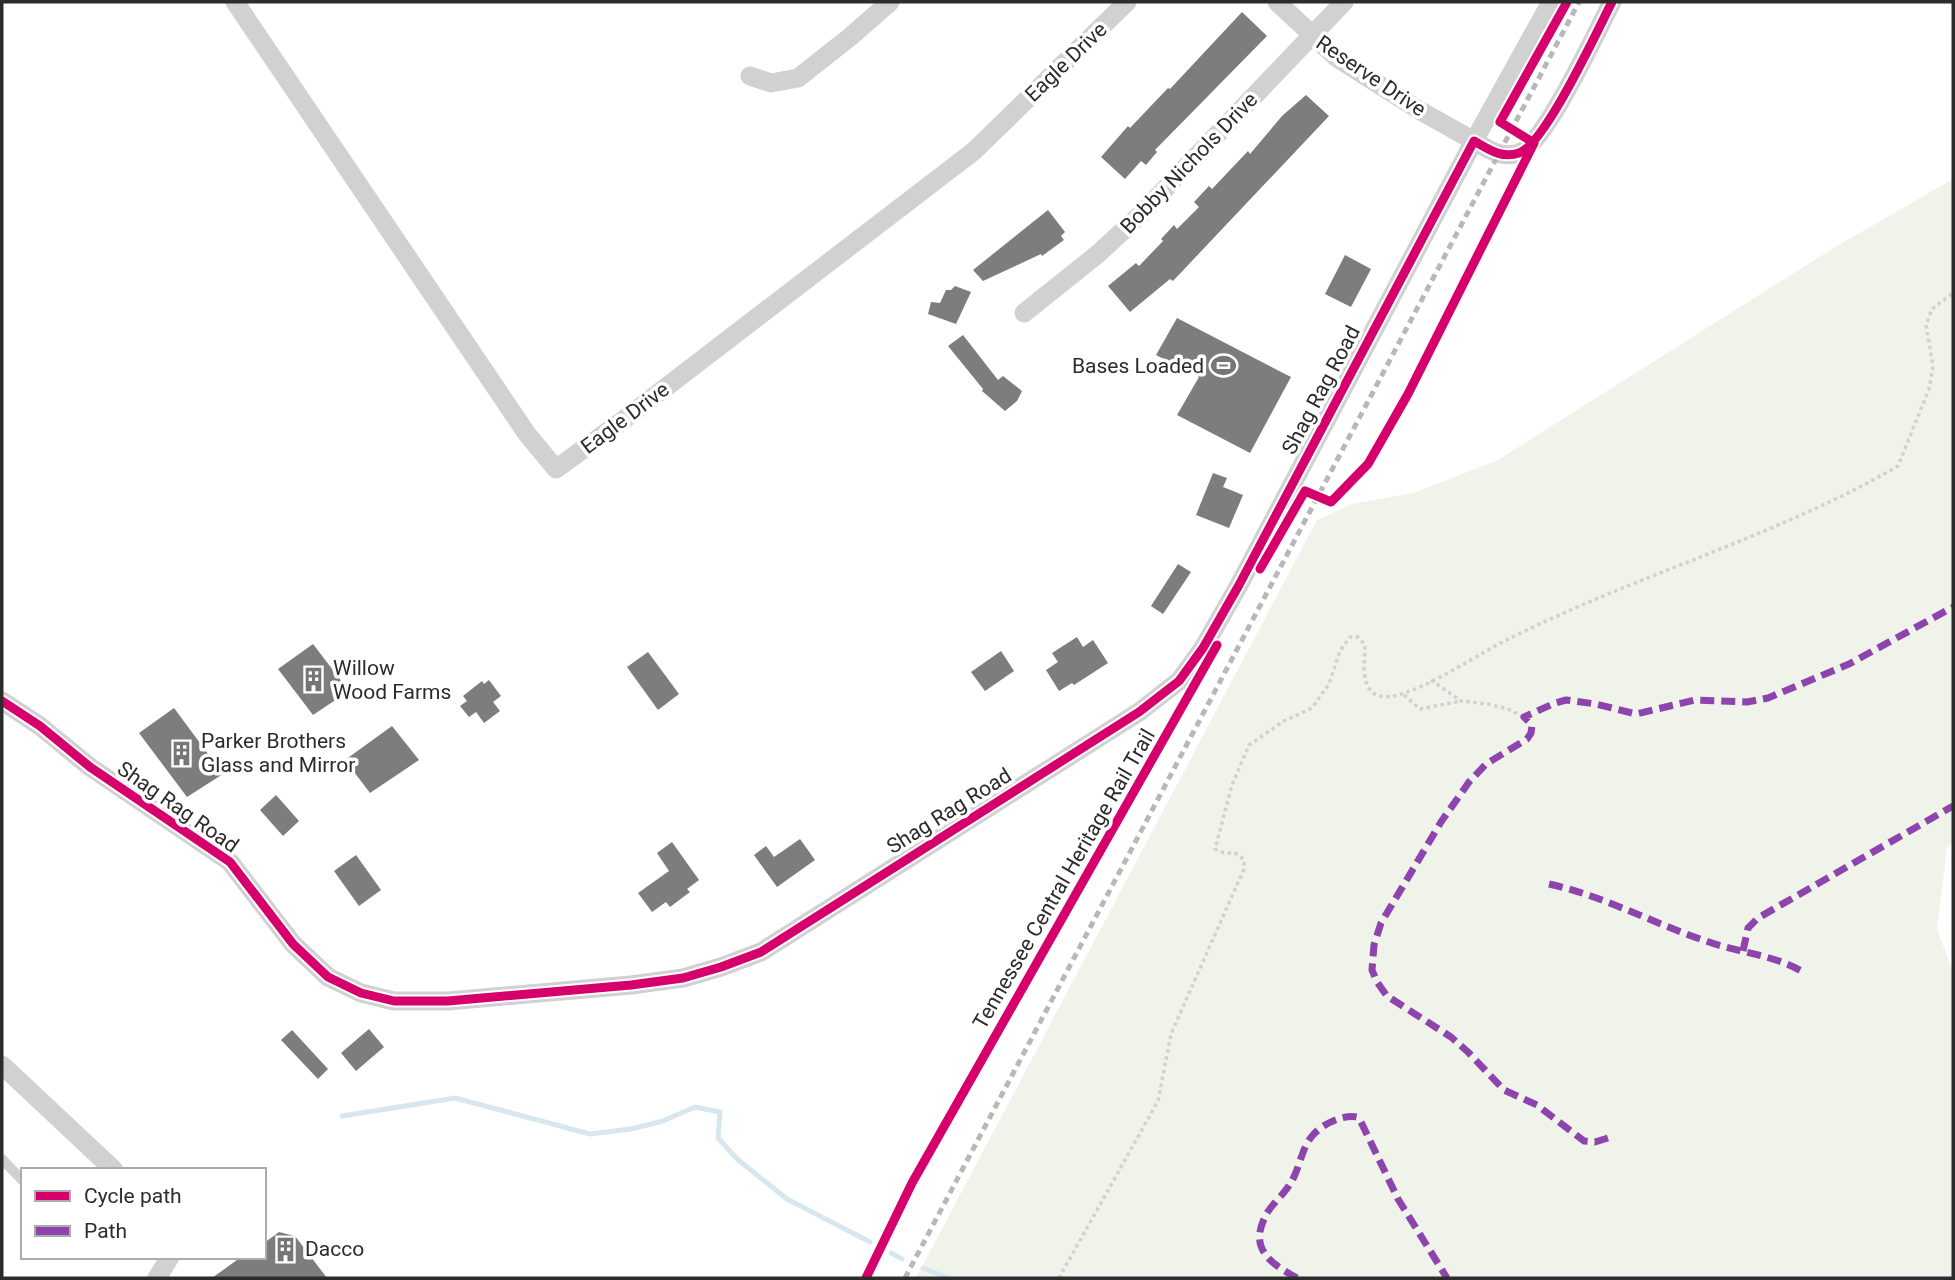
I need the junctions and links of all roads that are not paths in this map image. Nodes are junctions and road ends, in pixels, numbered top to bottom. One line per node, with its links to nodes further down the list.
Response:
1 (235, 2): 3 (street, Eagle Drive)
2 (890, 2): 9 (street)
3 (1127, 2)
4 (1277, 2): 8 (street, Reserve Drive)
5 (1344, 2): 8 (street, Bobby Nichols Drive)
6 (1551, 2): 10 (street, Shag Rag Road)
7 (1612, 2): 10 (street)
8 (1311, 36): 10 (street, Reserve Drive); 11 (street, Bobby Nichols Drive)
9 (750, 76)
10 (1474, 141): 12 (street, Shag Rag Road)
11 (1024, 313)
12 (2, 701)
13 (2, 1065): 15 (street)
14 (2, 1159): 16 (lane)
15 (112, 1168)
16 (21, 1179)
17 (169, 1259): 18 (street)
18 (157, 1278)

